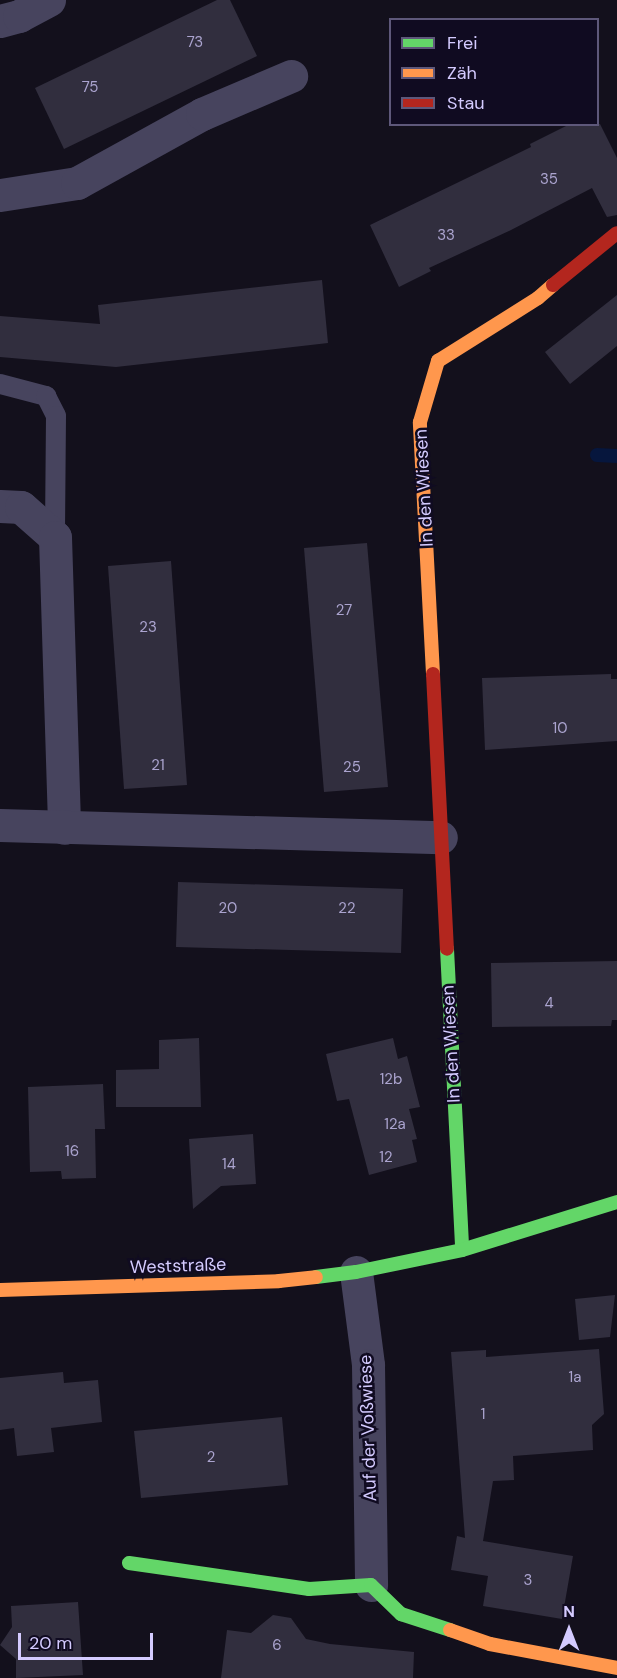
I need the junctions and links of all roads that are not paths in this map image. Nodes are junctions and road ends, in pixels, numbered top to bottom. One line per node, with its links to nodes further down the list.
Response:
1 (49, 0): 2 (street)
2 (0, 21)
3 (291, 76): 4 (street)
4 (0, 195)
5 (617, 233): 11 (street, In den Wiesen)
6 (0, 384): 8 (lane)
7 (0, 506): 8 (street)
8 (55, 537): 10 (street)
9 (0, 825): 10 (street)
10 (64, 828): 11 (street)
11 (441, 837): 13 (street, In den Wiesen)
12 (617, 1202): 13 (street, Weststraße)
13 (462, 1250): 14 (street, Weststraße)
14 (356, 1272): 15 (street, Weststraße); 17 (street, Auf der Voßwiese)
15 (0, 1290)
16 (129, 1563): 17 (street)
17 (371, 1584): 18 (street)
18 (617, 1668)

